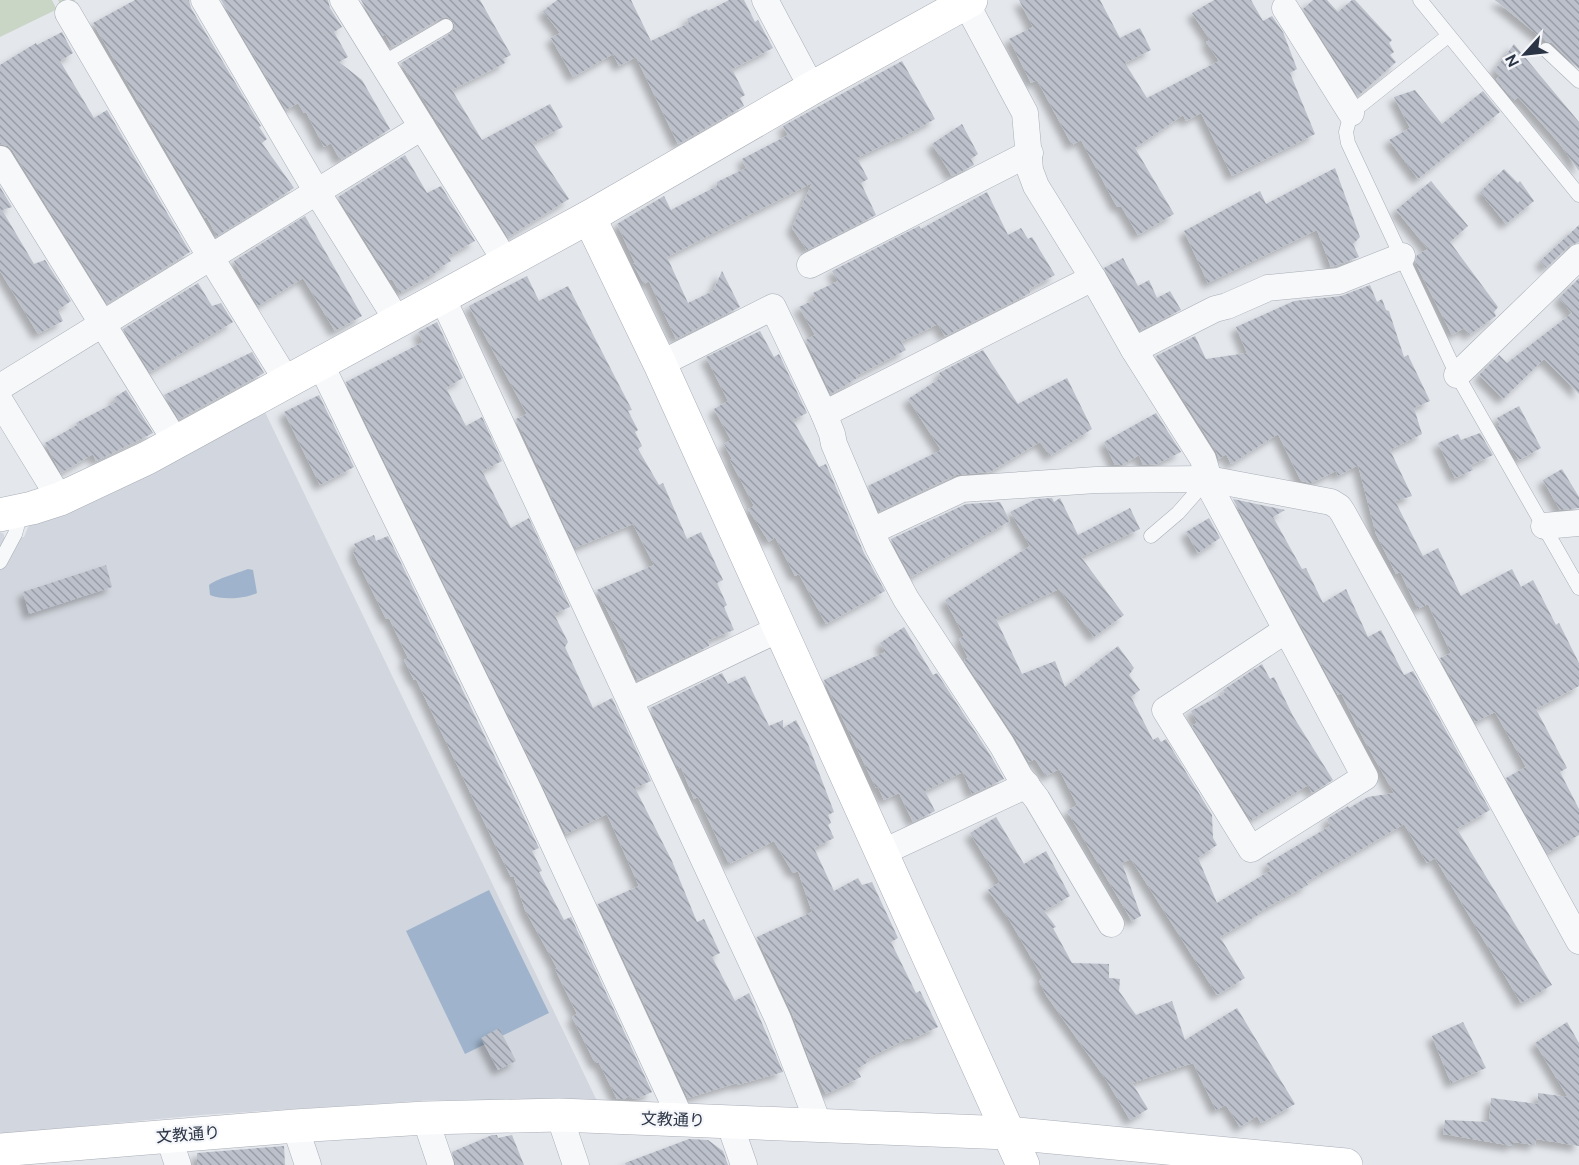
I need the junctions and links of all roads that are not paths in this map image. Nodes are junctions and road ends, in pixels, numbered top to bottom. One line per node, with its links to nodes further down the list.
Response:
1 (204, 0): 18 (street)
2 (343, 0): 11 (street)
3 (765, 0): 13 (street)
4 (1420, 0): 9 (lane)
5 (969, 1): 13 (street); 16 (street)
6 (1285, 8): 14 (street)
7 (68, 13): 23 (street)
8 (446, 26): 11 (lane)
9 (1448, 36): 14 (lane); 19 (lane)
10 (1546, 51): 12 (lane)
11 (383, 63): 15 (street)
12 (1579, 81)
13 (812, 88): 20 (street)
14 (1351, 113): 21 (lane)
15 (422, 127): 18 (street); 24 (street)
16 (1030, 153): 25 (street); 26 (street)
17 (0, 159): 29 (street)
18 (317, 192): 23 (street); 28 (street)
19 (1579, 195)
20 (588, 217): 24 (street); 32 (street)
21 (1402, 256): 30 (street); 33 (lane)
22 (1579, 257): 33 (street)
23 (211, 258): 29 (street); 34 (street)
24 (506, 262): 27 (street)
25 (810, 265)
26 (1093, 278): 30 (street); 37 (street)
27 (442, 297): 28 (street); 50 (street)
28 (397, 320): 31 (street)
29 (103, 324): 35 (street); 38 (street)
30 (1134, 350): 39 (street)
31 (320, 363): 34 (street); 57 (street)
32 (660, 364): 37 (street); 48 (street)
33 (1457, 375): 43 (lane)
34 (287, 381): 38 (street)
35 (0, 387)
36 (0, 401): 40 (street)
37 (824, 414): 44 (street)
38 (176, 442): 40 (street)
39 (1208, 479): 44 (street); 45 (lane); 49 (street); 54 (street)
40 (60, 499): 41 (street)
41 (11, 513): 46 (lane)
42 (1579, 523): 43 (street)
43 (1544, 526): 47 (lane)
44 (872, 531): 51 (street)
45 (1151, 536)
46 (0, 562)
47 (1579, 588)
48 (780, 629): 50 (street); 52 (street)
49 (1286, 630): 49 (street)
50 (631, 700): 59 (street)
51 (1027, 785): 52 (street); 53 (street)
52 (881, 853): 61 (street)
53 (1111, 924)
54 (1579, 940)
55 (559, 1115): 56 (street, 文教通り); 57 (street, 文教通り); 66 (street)
56 (425, 1118): 60 (street, 文教通り); 65 (street)
57 (681, 1119): 58 (street, 文教通り)
58 (729, 1122): 59 (street, 文教通り); 67 (street)
59 (819, 1125): 61 (street, 文教通り)
60 (295, 1126): 63 (street, 文教通り); 64 (street)
61 (1008, 1134): 68 (street); 69 (street, 文教通り)
62 (0, 1150): 63 (street, 文教通り)
63 (173, 1150)
64 (308, 1165)
65 (441, 1165)
66 (576, 1165)
67 (744, 1165)
68 (1023, 1165)
69 (1346, 1165)

